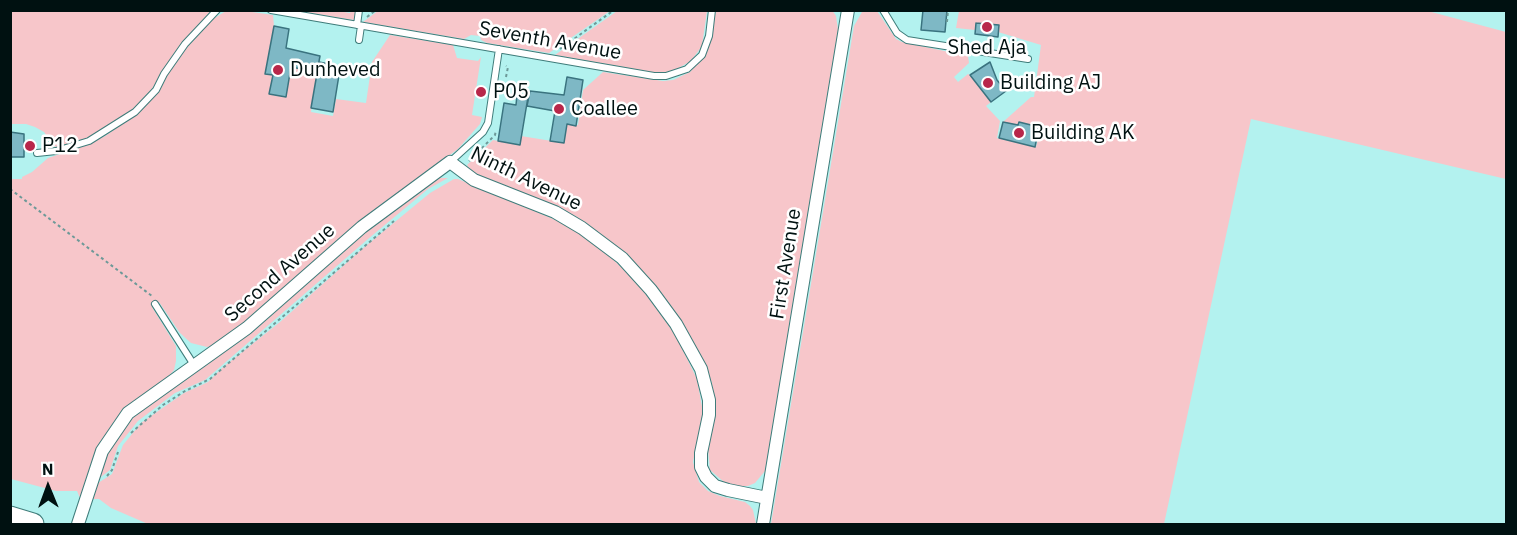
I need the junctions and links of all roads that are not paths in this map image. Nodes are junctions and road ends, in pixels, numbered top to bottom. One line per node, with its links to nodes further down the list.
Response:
1 (217, 10): 11 (lane)
2 (271, 10): 7 (lane, Seventh Avenue)
3 (359, 10): 7 (lane)
4 (712, 10): 9 (lane, Seventh Avenue)
5 (848, 10): 15 (street, First Avenue)
6 (883, 10): 10 (lane)
7 (359, 26): 8 (lane); 9 (lane, Seventh Avenue)
8 (359, 40)
9 (500, 49): 12 (lane, Second Avenue)
10 (1028, 59)
11 (37, 153)
12 (450, 162): 14 (street, Second Avenue); 15 (street, Ninth Avenue)
13 (155, 304): 14 (lane)
14 (195, 365): 18 (street, Second Avenue)
15 (767, 498): 19 (street, First Avenue)
16 (10, 517): 17 (highway)
17 (33, 525)
18 (78, 525)
19 (763, 525)

